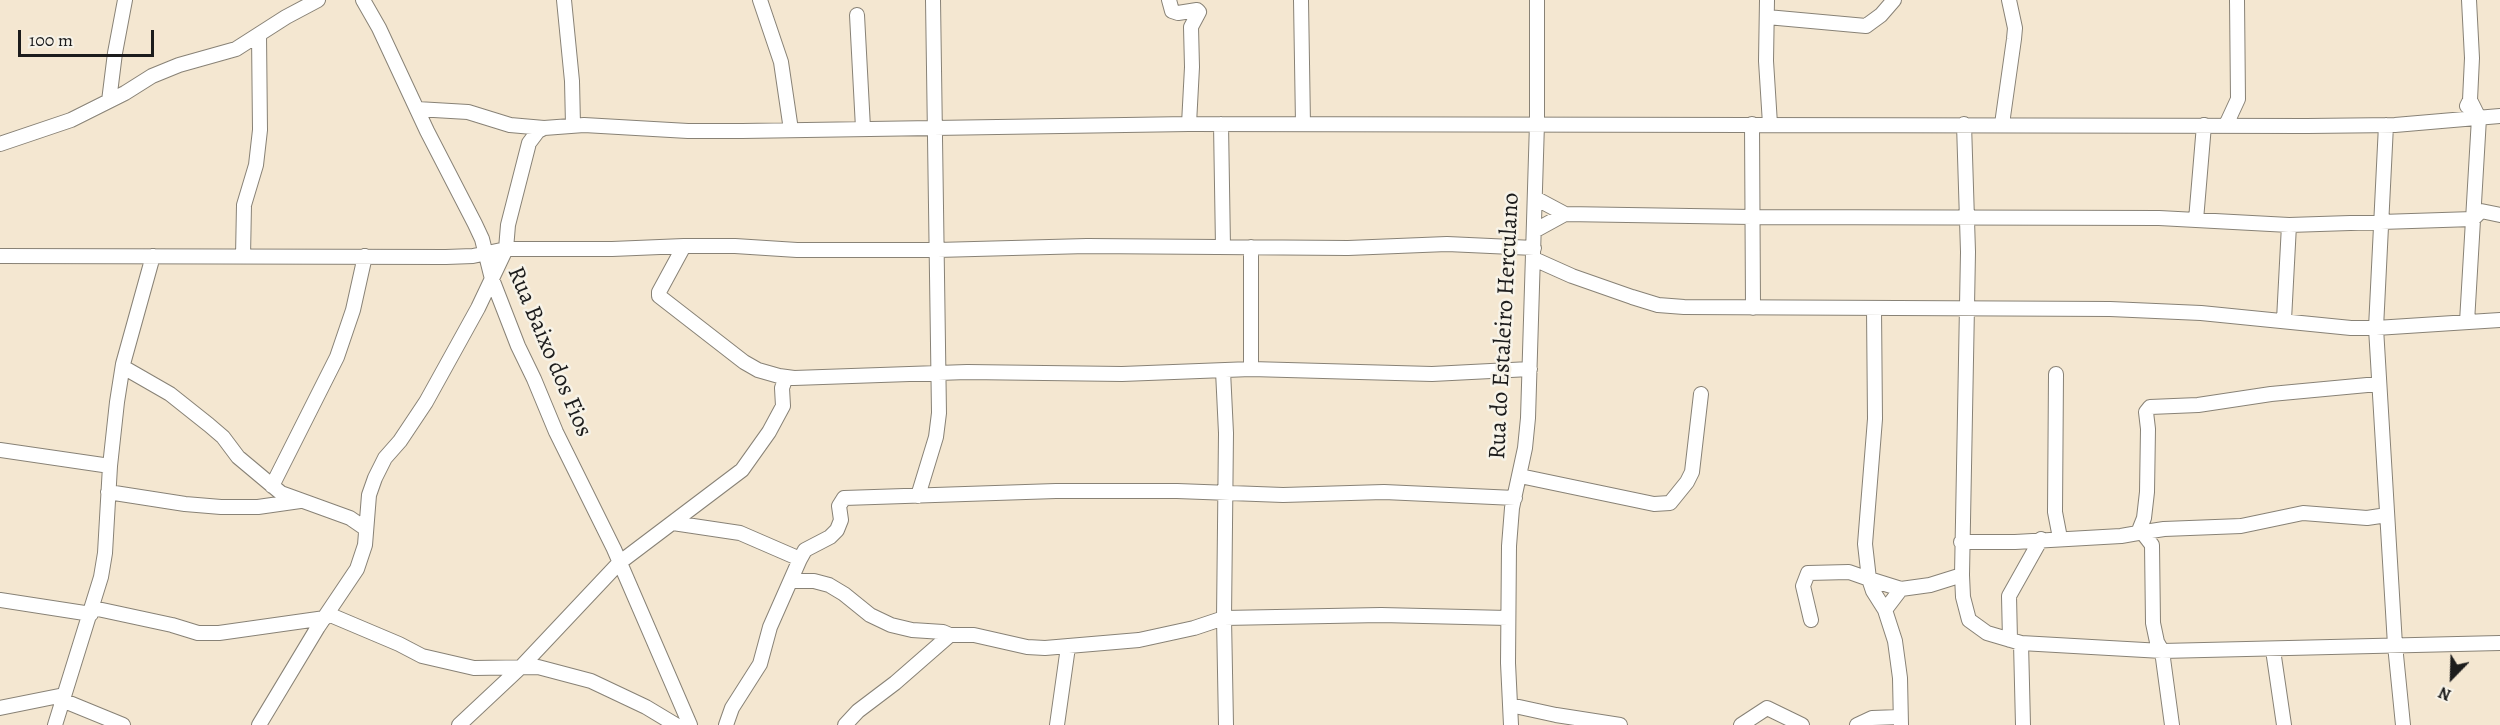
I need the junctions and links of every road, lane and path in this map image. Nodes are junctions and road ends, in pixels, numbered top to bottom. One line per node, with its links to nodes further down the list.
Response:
1 (125, 0): 20 (street)
2 (318, 0): 17 (street)
3 (363, 0): 21 (street, Rua Baixo dos Fios)
4 (564, 0): 33 (street)
5 (760, 0): 41 (street)
6 (933, 0): 40 (street)
7 (1169, 0): 26 (street)
8 (1301, 0): 28 (street)
9 (1538, 0): 25 (street, Rua do Estaleiro Herculano)
10 (1767, 0): 16 (street)
11 (1894, 0): 16 (street)
12 (2009, 0): 32 (street)
13 (2237, 0): 18 (street)
14 (2469, 0): 19 (street)
15 (857, 15): 39 (street)
16 (1767, 17): 30 (street)
17 (259, 35): 20 (street); 61 (street)
18 (2238, 99): 35 (street); 36 (street)
19 (2470, 100): 23 (street); 24 (street)
20 (109, 101): 42 (street)
21 (417, 109): 38 (street); 58 (street, Rua Baixo dos Fios)
22 (2500, 116): 24 (street)
23 (2460, 118): 24 (street); 37 (street)
24 (2479, 118): 48 (street)
25 (1537, 123): 28 (street); 29 (street); 43 (street, Rua do Estaleiro Herculano)
26 (1189, 124): 27 (street); 40 (street)
27 (1221, 124): 28 (street); 55 (street)
28 (1303, 124)
29 (1752, 124): 30 (street); 46 (street)
30 (1770, 124): 31 (street)
31 (1964, 124): 32 (street); 47 (street)
32 (2002, 124): 34 (street)
33 (573, 125): 38 (street); 41 (street)
34 (2204, 125): 35 (street); 49 (street)
35 (2226, 125): 36 (street)
36 (2251, 125): 37 (street)
37 (2386, 125): 50 (street)
38 (544, 128): 56 (street)
39 (863, 128): 40 (street); 41 (street)
40 (936, 129): 57 (street)
41 (790, 130)
42 (0, 144)
43 (1535, 198): 44 (street); 52 (street, Rua do Estaleiro Herculano)
44 (1565, 214): 46 (street); 52 (street)
45 (2500, 215): 48 (street)
46 (1752, 217): 47 (street); 65 (street)
47 (1968, 217): 49 (street); 67 (street)
48 (2474, 219): 50 (street); 70 (street)
49 (2196, 220): 51 (street)
50 (2382, 223): 51 (street); 72 (street)
51 (2289, 225): 68 (street)
52 (1534, 231): 59 (street, Rua do Estaleiro Herculano)
53 (684, 246): 56 (street); 57 (street); 80 (street)
54 (1251, 247): 55 (street); 59 (street); 75 (street)
55 (1223, 248): 57 (street)
56 (506, 249): 58 (street); 64 (street)
57 (937, 250): 78 (street)
58 (485, 254): 62 (street); 64 (street, Rua Baixo dos Fios)
59 (1534, 254): 65 (street); 76 (street, Rua do Estaleiro Herculano)
60 (153, 256): 61 (street); 63 (street); 74 (street)
61 (243, 256): 62 (street)
62 (365, 256): 86 (street)
63 (3, 258)
64 (492, 279): 94 (street); 100 (street, Rua Baixo dos Fios)
65 (1753, 308): 66 (street)
66 (1874, 309): 67 (street); 102 (street)
67 (1967, 309): 68 (street); 98 (street)
68 (2284, 320): 71 (street)
69 (2500, 320): 70 (street)
70 (2467, 322): 72 (street)
71 (2351, 328): 72 (street); 73 (street)
72 (2376, 328): 73 (street)
73 (2375, 354): 81 (street)
74 (123, 367): 84 (street); 86 (street)
75 (1251, 369): 76 (street); 77 (street)
76 (1530, 369): 85 (street, Rua do Estaleiro Herculano)
77 (1223, 371): 78 (street); 88 (street)
78 (940, 372): 80 (street); 89 (street)
79 (2056, 374): 96 (street)
80 (786, 377): 93 (street)
81 (2378, 384): 92 (street); 95 (street)
82 (1701, 394): 85 (street)
83 (0, 450): 84 (street)
84 (110, 466): 87 (street)
85 (1520, 476): 90 (street, Rua do Estaleiro Herculano)
86 (272, 486): 91 (street)
87 (108, 492): 91 (street); 107 (street)
88 (1227, 492): 89 (street); 90 (street); 109 (street)
89 (918, 496): 99 (street)
90 (1515, 498): 110 (street, Rua do Estaleiro Herculano)
91 (300, 501): 94 (street)
92 (2387, 515): 95 (street); 115 (street)
93 (673, 523): 99 (street); 100 (street)
94 (366, 529): 108 (street)
95 (2149, 534): 96 (street); 118 (street)
96 (2060, 538): 97 (street)
97 (2041, 539): 98 (street); 113 (street)
98 (1961, 542): 101 (street)
99 (800, 559): 103 (street)
100 (619, 562): 119 (street); 129 (street, Rua Baixo dos Fios)
101 (1962, 575): 104 (street); 113 (street)
102 (1869, 579): 104 (street); 106 (street); 111 (street)
103 (791, 580): 112 (street); 130 (street)
104 (1901, 589): 106 (street)
105 (0, 600): 107 (street)
106 (1885, 610): 123 (street)
107 (92, 611): 108 (street); 120 (street)
108 (326, 616): 119 (street); 126 (street)
109 (1224, 618): 110 (street); 116 (street); 133 (street)
110 (1508, 618): 121 (street, Rua do Estaleiro Herculano)
111 (1811, 620)
112 (950, 635): 116 (street); 131 (street)
113 (2016, 641): 118 (street); 139 (street)
114 (2500, 643): 115 (street)
115 (2395, 645): 117 (street); 142 (street)
116 (1068, 647): 132 (street)
117 (2273, 650): 118 (street); 141 (street)
118 (2162, 651): 140 (street)
119 (521, 667): 127 (street); 128 (street)
120 (63, 698): 122 (street); 124 (street); 125 (street)
121 (1510, 705): 134 (street, Rua do Estaleiro Herculano); 135 (street)
122 (0, 708)
123 (1901, 721): 138 (street)
124 (55, 725)
125 (123, 725)
126 (259, 725)
127 (459, 725)
128 (676, 725)
129 (690, 725)
130 (726, 725)
131 (844, 725)
132 (1057, 725)
133 (1226, 725)
134 (1511, 725)
135 (1620, 725)
136 (1742, 725): 137 (street)
137 (1802, 725)
138 (1857, 725)
139 (2023, 725)
140 (2172, 725)
141 (2284, 725)
142 (2403, 725)

